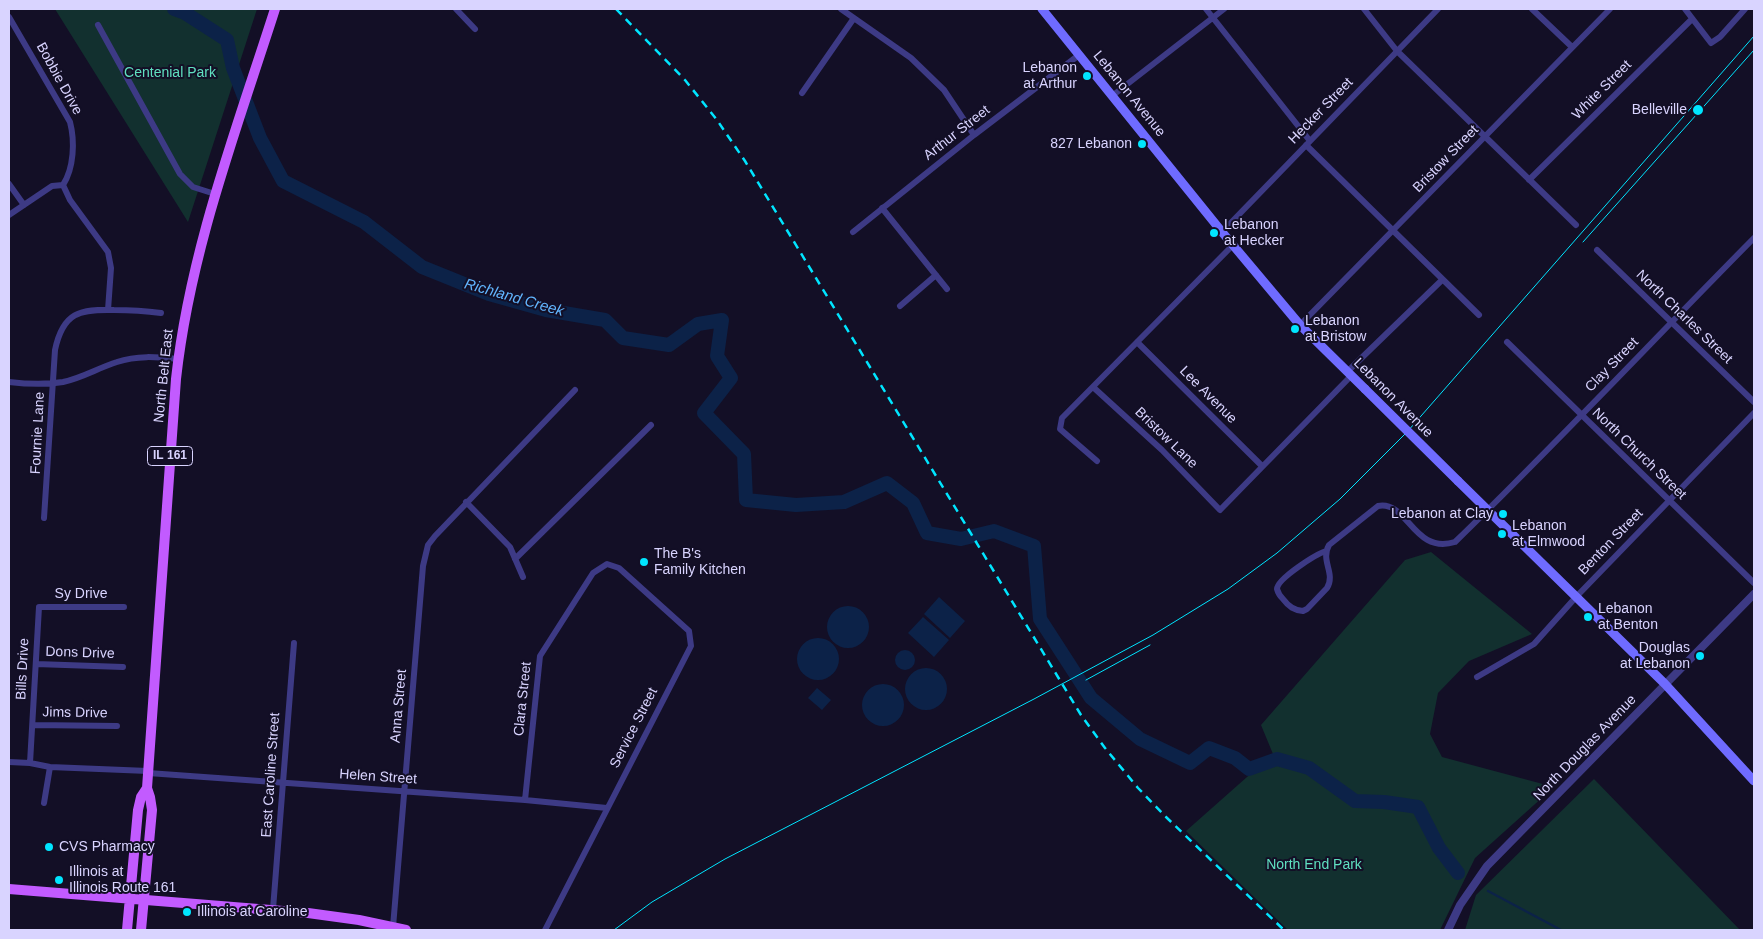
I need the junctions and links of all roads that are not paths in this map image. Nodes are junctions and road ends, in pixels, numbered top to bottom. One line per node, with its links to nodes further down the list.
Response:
1 (275, 9): 30 (main road, North Belt East / IL 161)
2 (456, 9): 18 (street)
3 (841, 9): 14 (street)
4 (1042, 9): 21 (main road, Lebanon Avenue)
5 (1206, 9): 15 (street)
6 (1224, 9): 15 (street)
7 (1364, 9): 20 (street)
8 (1438, 9): 20 (street, Hecker Street)
9 (1532, 9): 19 (street)
10 (1610, 9): 19 (street, Bristow Street)
11 (1684, 9): 16 (street)
12 (1745, 9): 16 (street)
13 (9, 17): 29 (street, Bobbie Drive)
14 (854, 18): 22 (street); 24 (street)
15 (1213, 18): 23 (street); 26 (street)
16 (1692, 19): 27 (street, White Street)
17 (98, 25): 30 (street)
18 (476, 29)
19 (1572, 47): 25 (street, Bristow Street)
20 (1397, 51): 25 (street); 26 (street, Hecker Street)
21 (1079, 55): 23 (main road, Lebanon Avenue); 24 (street, Arthur Street)
22 (802, 93)
23 (1112, 96): 37 (main road, Lebanon Avenue)
24 (974, 135): 32 (street, Arthur Street)
25 (1485, 137): 27 (street); 35 (street, Bristow Street)
26 (1308, 143): 35 (street); 37 (street, Hecker Street)
27 (1529, 180): 34 (street)
28 (9, 184): 31 (street)
29 (63, 185): 31 (street); 45 (street)
30 (215, 194): 52 (main road, North Belt East / IL 161)
31 (24, 205): 33 (street)
32 (882, 208): 36 (street, Arthur Street); 41 (street)
33 (9, 215)
34 (1576, 226)
35 (1393, 231): 42 (street); 49 (street, Bristow Street)
36 (852, 232)
37 (1222, 232): 39 (main road, Lebanon Avenue)
38 (1754, 238): 48 (street, Clay Street)
39 (1233, 245): 49 (main road, Lebanon Avenue); 50 (street)
40 (1597, 250): 48 (street, North Charles Street)
41 (936, 275): 43 (street); 44 (street)
42 (1442, 280): 47 (street); 53 (street)
43 (947, 289)
44 (900, 306)
45 (108, 310): 46 (street, Fournie Lane); 55 (street, Fournie Lane)
46 (162, 313)
47 (1479, 315)
48 (1672, 321): 58 (street, North Charles Street); 60 (street, Clay Street)
49 (1300, 326): 53 (main road, Lebanon Avenue)
50 (1137, 342): 56 (street); 63 (street, Lee Avenue)
51 (1507, 342): 60 (street, North Church Street)
52 (178, 359): 55 (street); 87 (main road, North Belt East / IL 161)
53 (1349, 374): 63 (street); 66 (main road, Lebanon Avenue, bridge)
54 (9, 382): 55 (street)
55 (53, 383): 67 (street, Fournie Lane)
56 (1093, 387): 62 (street); 63 (street, Bristow Lane)
57 (575, 390): 65 (street, Anna Street)
58 (1754, 402)
59 (1754, 413): 64 (street, Benton Street)
60 (1582, 415): 64 (street, North Church Street); 66 (street, Clay Street)
61 (651, 424): 69 (street)
62 (1097, 461)
63 (1262, 466)
64 (1670, 500): 72 (street, North Church Street); 74 (street, Benton Street)
65 (466, 502): 69 (street); 91 (street, Anna Street)
66 (1488, 510): 68 (street, Clay Street); 74 (main road, Lebanon Avenue)
67 (44, 518)
68 (1326, 551): 68 (street)
69 (515, 559): 71 (street)
70 (607, 564): 92 (street, Clara Street); 94 (street, Service Street)
71 (523, 577)
72 (1754, 583)
73 (1754, 594): 81 (street, North Douglas Avenue)
74 (1576, 597): 80 (street, Benton Street); 81 (main road, Lebanon Avenue)
75 (38, 607): 76 (street, Sy Drive); 78 (street, Bills Drive)
76 (124, 607)
77 (294, 643): 89 (street, East Caroline Street)
78 (36, 664): 79 (street, Dons Drive); 82 (street, Bills Drive)
79 (122, 667)
80 (1477, 677)
81 (1665, 684): 88 (main road, Lebanon Avenue); 104 (street, North Douglas Avenue)
82 (33, 725): 83 (street, Jims Drive); 85 (street, Bills Drive)
83 (117, 726)
84 (9, 762): 85 (street, Helen Street)
85 (30, 763): 86 (street, Helen Street)
86 (50, 767): 87 (street, Helen Street); 93 (street)
87 (148, 772): 89 (street, Helen Street); 90 (main road, North Belt East / IL 161)
88 (1754, 781)
89 (283, 783): 91 (street, Helen Street); 98 (street, East Caroline Street)
90 (146, 788): 96 (main road, North Belt East / IL 161); 97 (main road, North Belt East / IL 161)
91 (404, 792): 92 (street, Helen Street); 99 (street, Anna Street)
92 (525, 800): 94 (street, Helen Street)
93 (44, 803)
94 (607, 808): 103 (street, Service Street)
95 (9, 889): 96 (main road)
96 (130, 899): 97 (main road); 100 (main road, IL 161)
97 (144, 900): 98 (main road); 101 (main road, IL 161)
98 (273, 910): 99 (main road)
99 (393, 927): 102 (main road)
100 (127, 930)
101 (142, 930)
102 (406, 930)
103 (545, 930)
104 (1448, 930)

